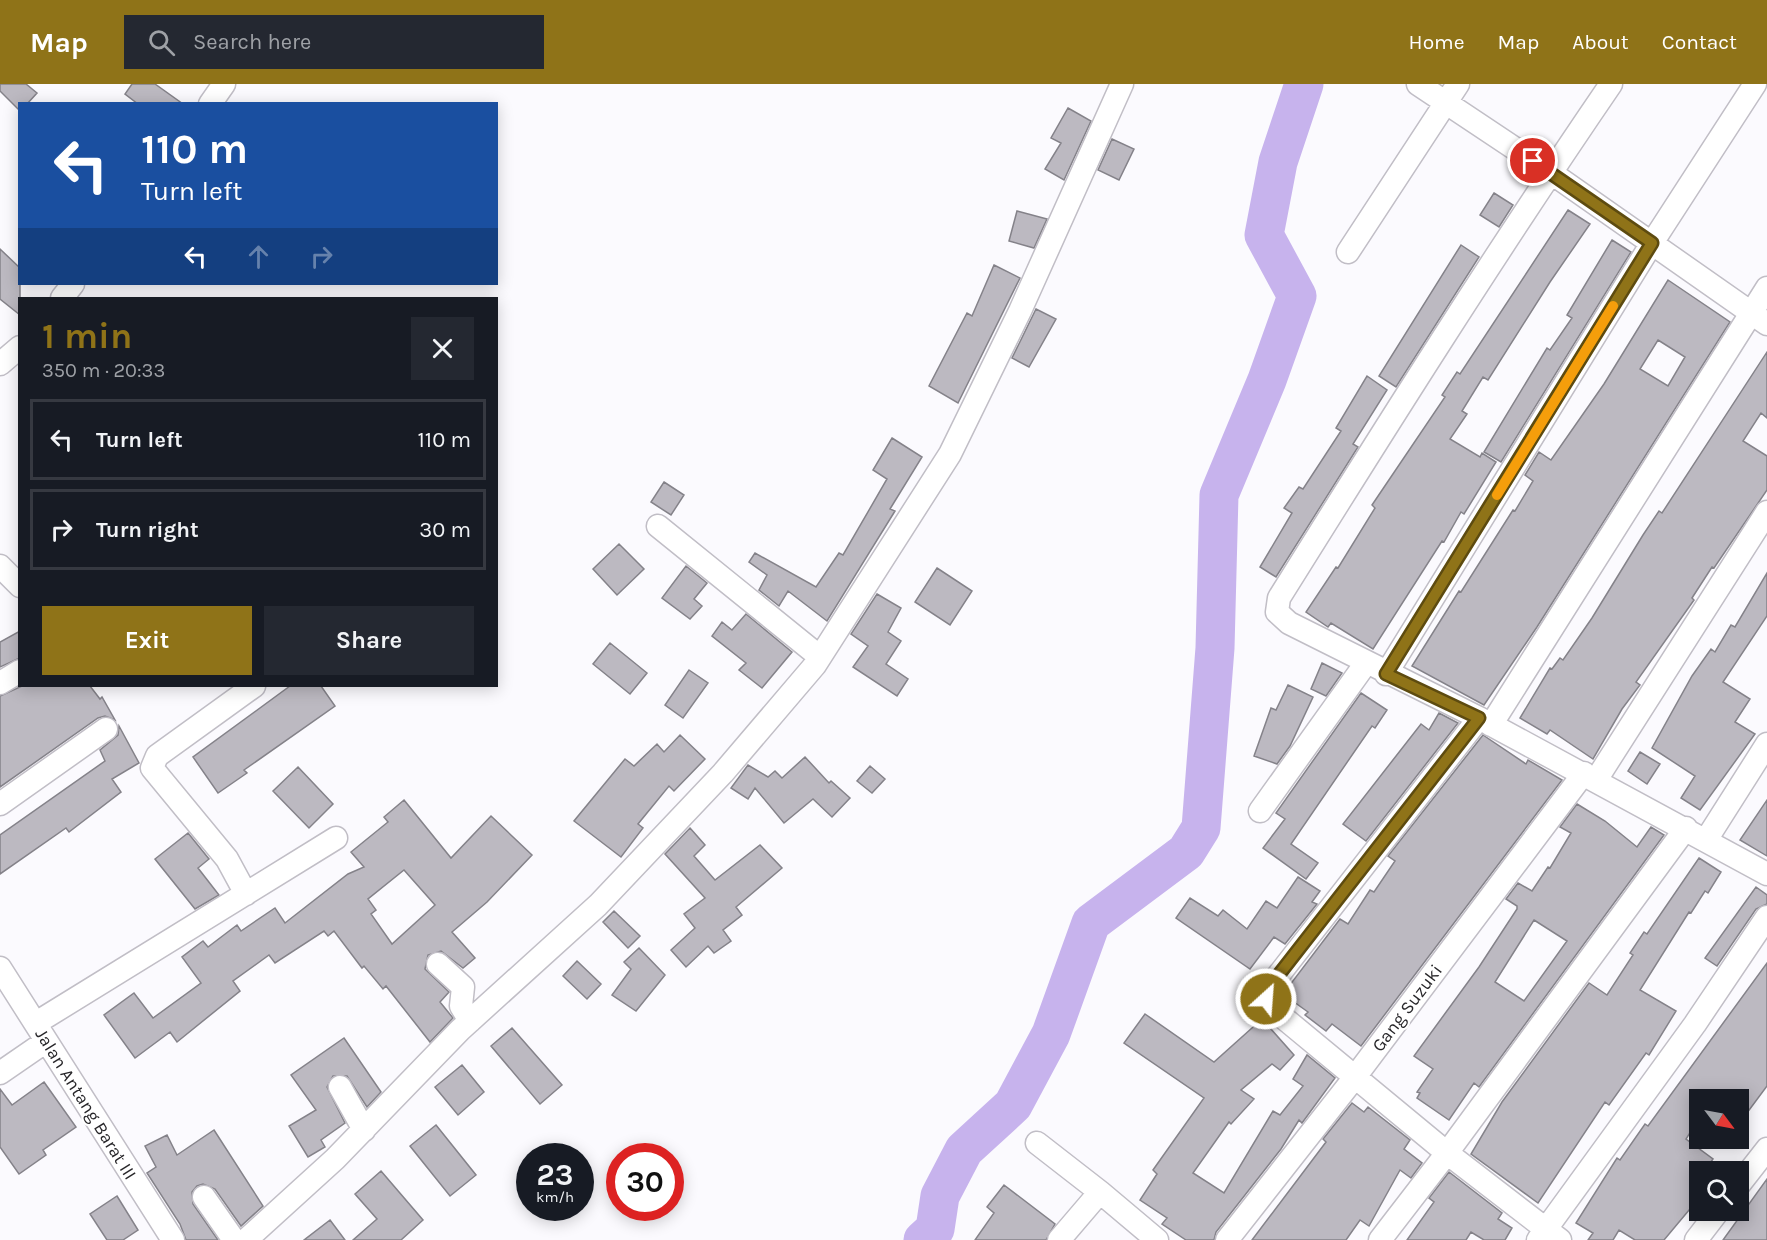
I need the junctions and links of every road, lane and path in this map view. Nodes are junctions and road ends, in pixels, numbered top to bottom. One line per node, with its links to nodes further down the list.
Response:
1 (224, 84): 7 (street)
2 (1122, 84): 21 (street)
3 (1418, 84): 6 (street)
4 (1611, 84): 8 (street)
5 (1755, 84): 9 (street)
6 (1452, 93): 8 (street); 10 (street)
7 (211, 102)
8 (1550, 172): 9 (street); 22 (street)
9 (1652, 243): 14 (street); 24 (street)
10 (1348, 252)
11 (72, 285): 13 (street)
12 (1767, 288): 14 (street)
13 (63, 297)
14 (1759, 318): 27 (street)
15 (18, 349): 16 (street)
16 (0, 364)
17 (1767, 512): 30 (street, Gang Suzuki)
18 (658, 526): 21 (street)
19 (0, 566): 20 (street)
20 (18, 584)
21 (820, 657): 41 (street)
22 (1366, 663): 24 (street); 32 (street)
23 (18, 672): 25 (street)
24 (1386, 674): 27 (street)
25 (0, 683)
26 (253, 687): 37 (street)
27 (1485, 722): 30 (street); 44 (street)
28 (106, 729): 31 (street)
29 (1767, 744): 35 (street)
30 (1590, 777): 33 (street); 44 (street, Gang Suzuki)
31 (0, 804)
32 (1260, 811)
33 (1686, 828): 35 (street); 49 (street)
34 (336, 838): 37 (street)
35 (1706, 840): 36 (street)
36 (1767, 874)
37 (246, 894): 42 (street)
38 (1767, 917): 54 (street)
39 (438, 964): 41 (street)
40 (0, 968): 42 (street, Jalan Antang Barat III)
41 (470, 1021): 46 (street)
42 (40, 1032): 43 (street); 55 (street, Jalan Antang Barat III)
43 (0, 1073)
44 (1355, 1077): 49 (street); 60 (street, Gang Suzuki)
45 (340, 1087): 46 (street)
46 (364, 1130): 57 (street)
47 (1037, 1143): 51 (street)
48 (1767, 1149): 50 (street)
49 (1448, 1153): 54 (street); 61 (street)
50 (1749, 1172)
51 (1100, 1192): 58 (street); 59 (street)
52 (204, 1197): 56 (street)
53 (1711, 1221): 62 (street)
54 (1548, 1236)
55 (172, 1240)
56 (234, 1240)
57 (246, 1240)
58 (1059, 1240)
59 (1157, 1240)
60 (1227, 1240)
61 (1380, 1240)
62 (1696, 1240)

